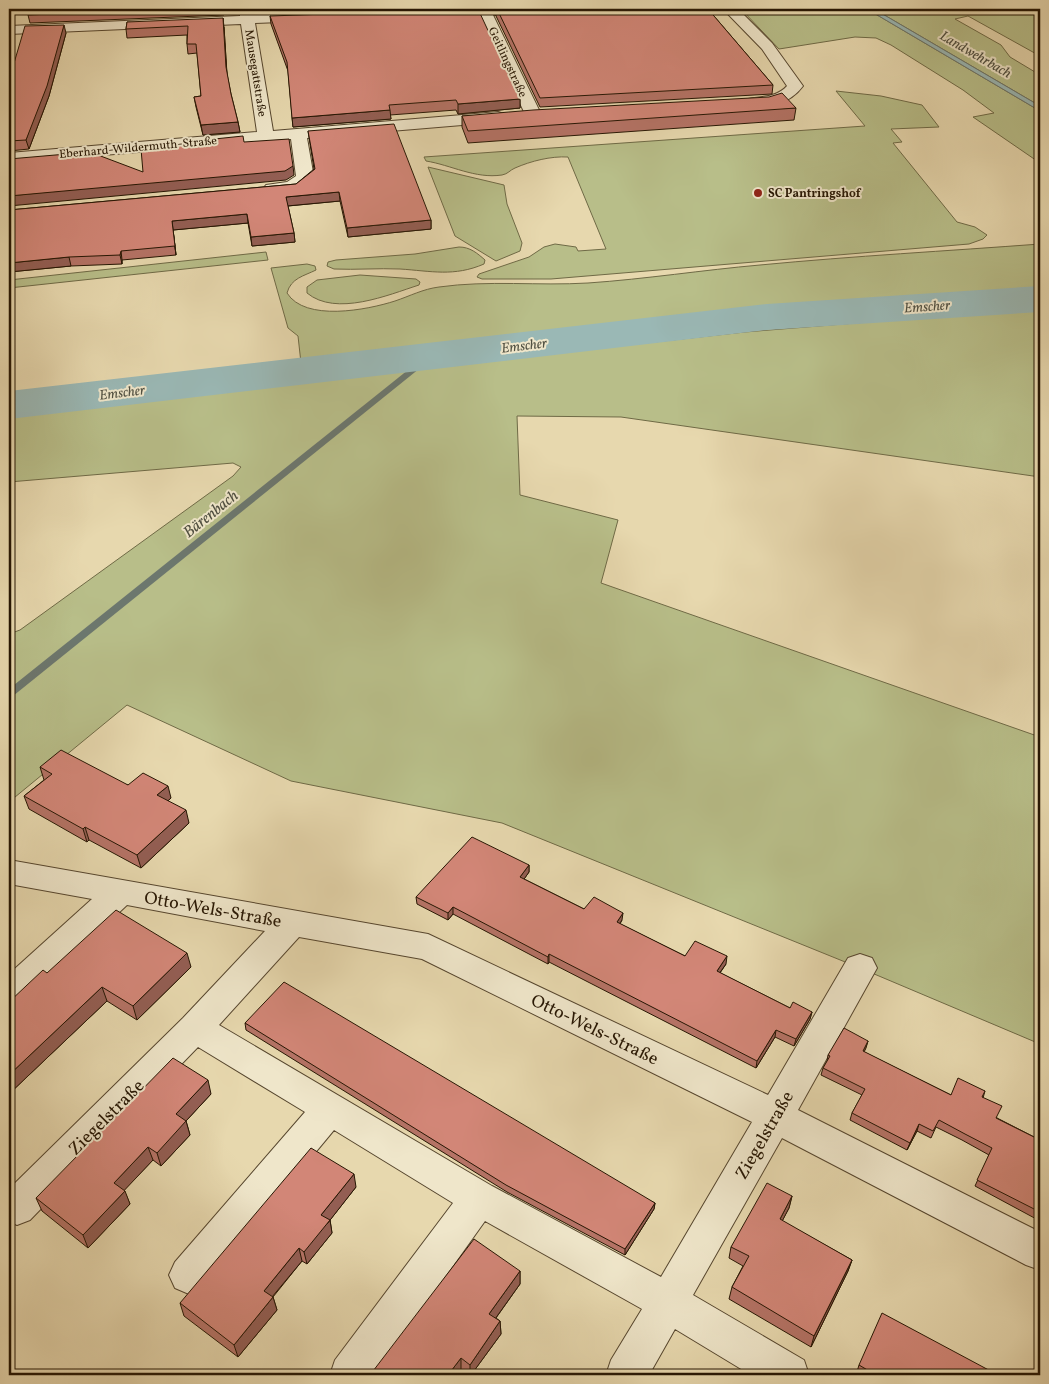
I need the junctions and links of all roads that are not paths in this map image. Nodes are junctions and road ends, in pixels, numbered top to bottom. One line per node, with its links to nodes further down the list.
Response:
1 (534, 9): 3 (street)
2 (730, 9): 8 (street)
3 (484, 10): 4 (street); 10 (street, Geitlingstraße)
4 (427, 12)
5 (247, 14): 6 (street); 7 (street); 12 (street, Mausegattstraße)
6 (323, 16)
7 (9, 30)
8 (737, 103)
9 (552, 113): 10 (street, Eberhard-Wildermuth-Straße)
10 (533, 114): 11 (street, Eberhard-Wildermuth-Straße)
11 (298, 134): 12 (street, Eberhard-Wildermuth-Straße); 14 (street)
12 (266, 137): 13 (street, Eberhard-Wildermuth-Straße)
13 (9, 158)
14 (257, 191)
15 (9, 872): 16 (street, Otto-Wels-Straße)
16 (121, 892): 17 (street, Otto-Wels-Straße); 19 (street)
17 (292, 924): 20 (street, Ziegelstraße); 22 (street, Otto-Wels-Straße)
18 (860, 968): 22 (street, Ziegelstraße)
19 (9, 994)
20 (195, 1028): 21 (street); 24 (street, Ziegelstraße)
21 (330, 1109): 23 (street); 26 (street)
22 (775, 1116): 25 (street, Otto-Wels-Straße); 27 (street, Ziegelstraße)
23 (479, 1198): 27 (street); 28 (street)
24 (17, 1207)
25 (1040, 1252)
26 (189, 1275)
27 (669, 1303): 29 (street, Ziegelstraße); 30 (street)
28 (350, 1375)
29 (626, 1375)
30 (789, 1375)

